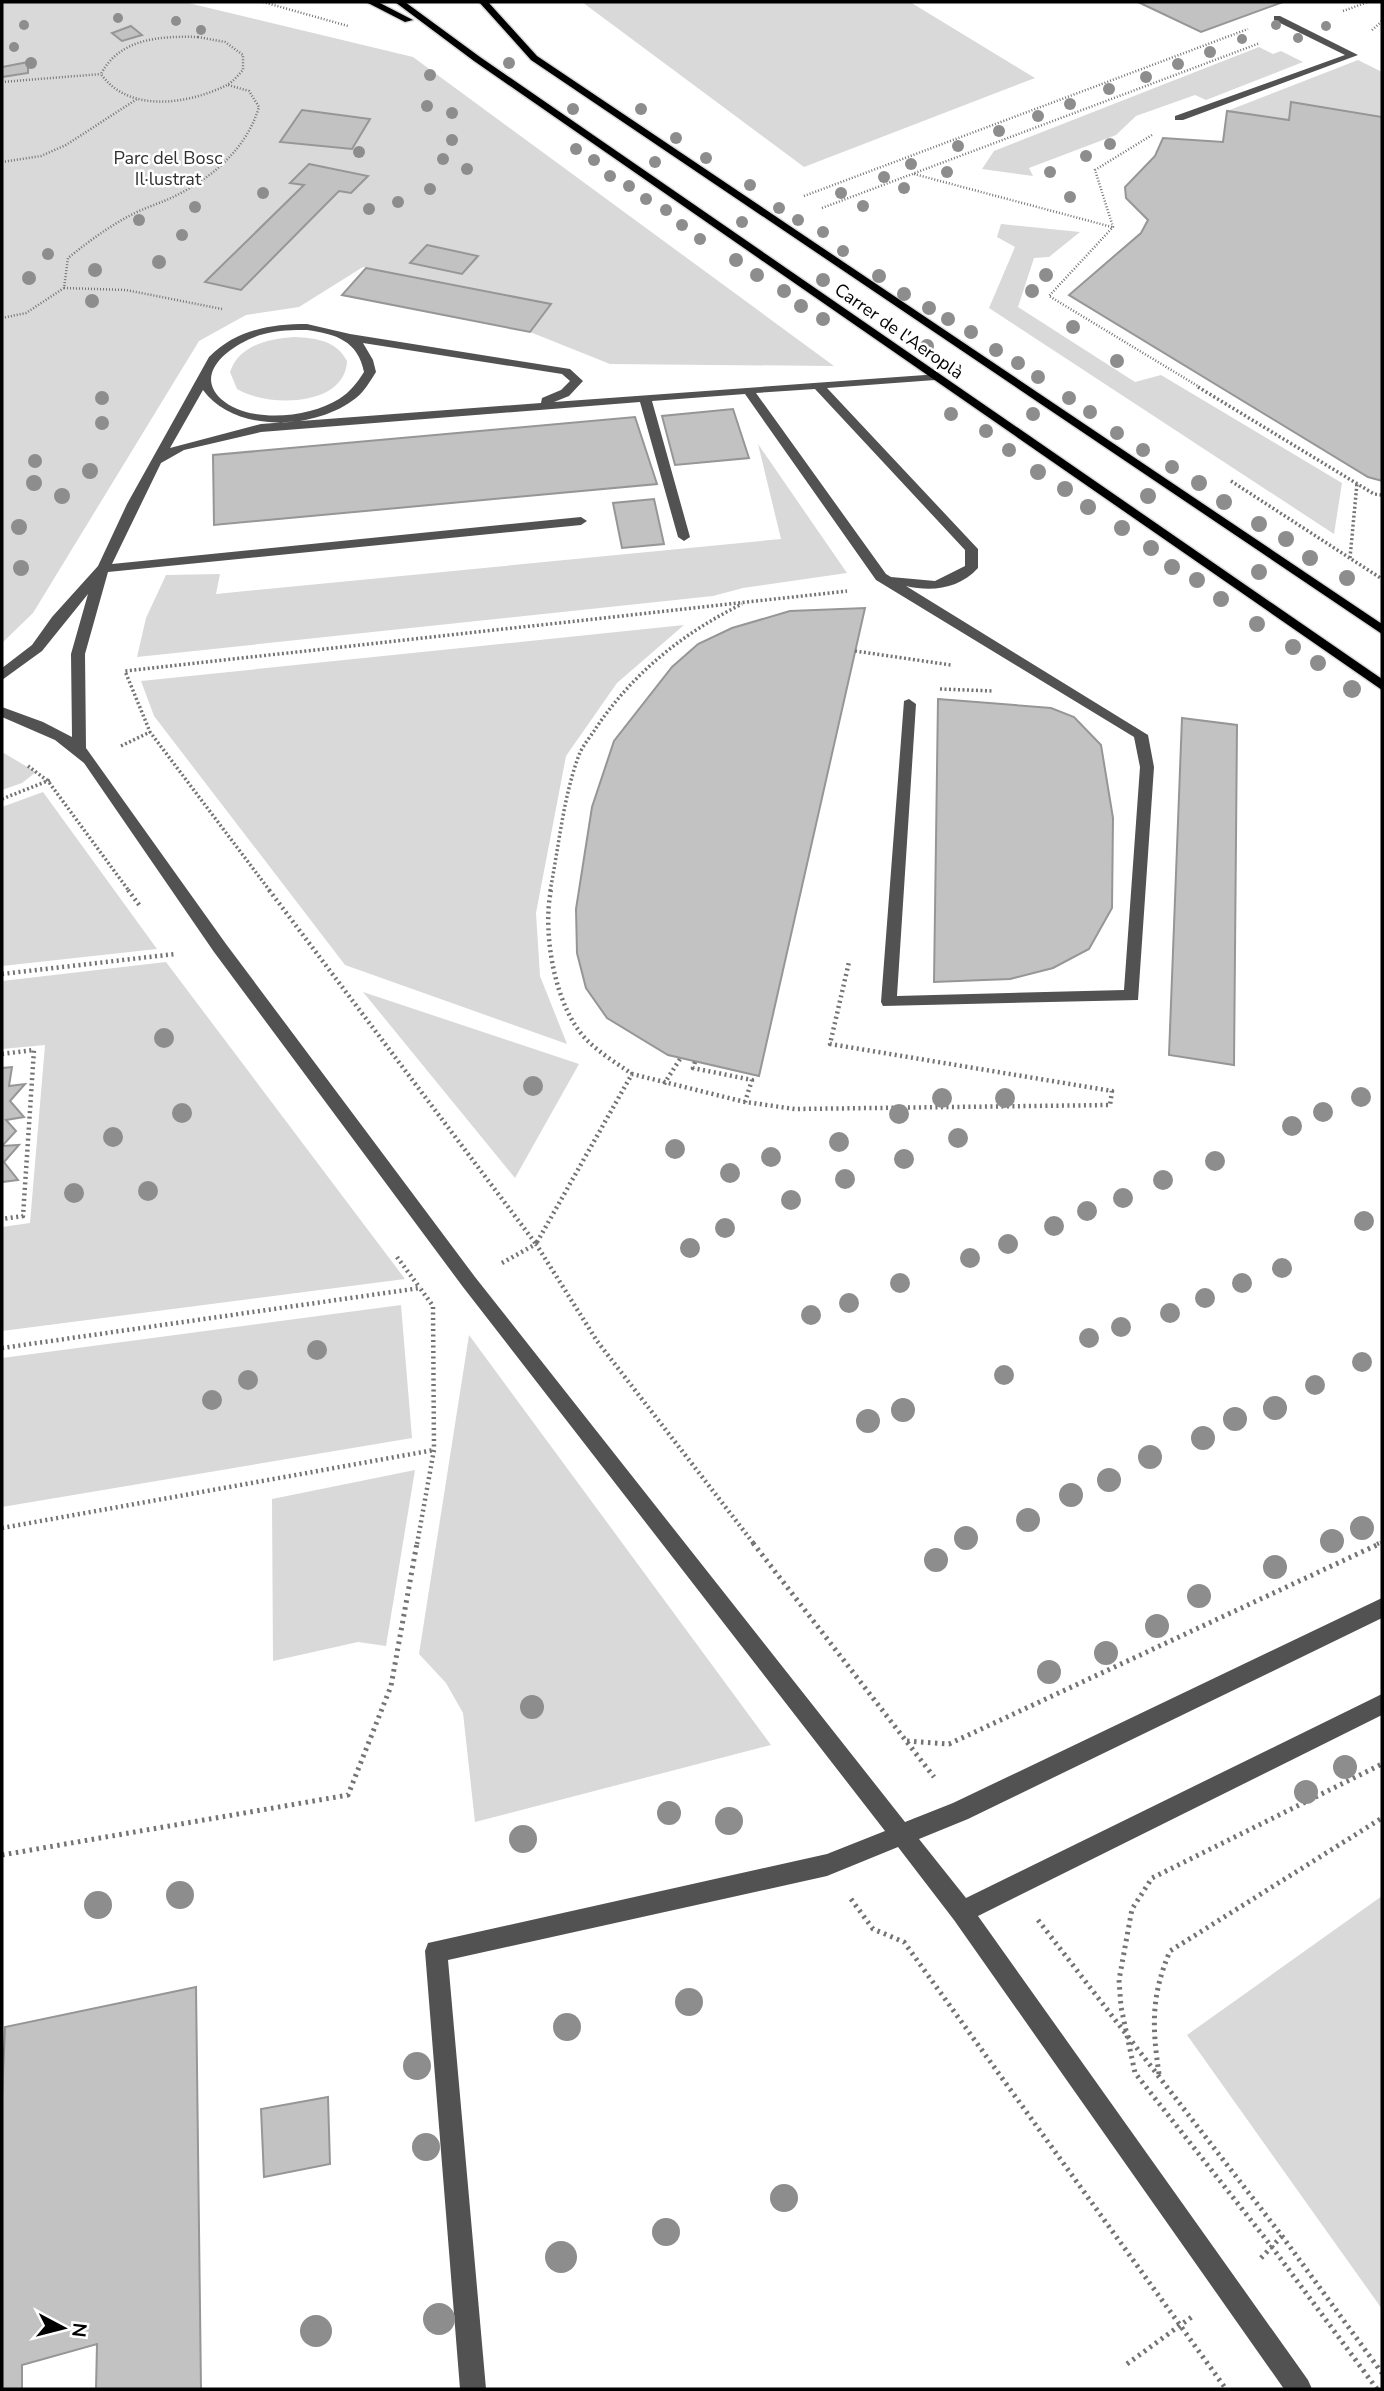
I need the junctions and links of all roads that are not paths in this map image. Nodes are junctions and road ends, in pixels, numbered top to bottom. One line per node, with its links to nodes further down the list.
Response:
1 (371, 2): 5 (main road)
2 (399, 2): 5 (main road, Carrer de l'Aeroplà)
3 (483, 2): 19 (main road, Carrer de l'Aeroplà)
4 (1277, 18): 6 (street)
5 (477, 59): 9 (main road, Carrer de l'Aeroplà)
6 (1179, 118)
7 (347, 336): 8 (street); 8 (street); 13 (street)
8 (206, 374): 14 (street)
9 (934, 376): 10 (street); 21 (main road, Carrer de l'Aeroplà)
10 (818, 385): 11 (street); 18 (street)
11 (748, 390): 12 (street); 18 (street)
12 (645, 399): 13 (street); 16 (street)
13 (533, 407): 14 (street)
14 (156, 461): 17 (street)
15 (581, 521): 17 (street)
16 (684, 537)
17 (102, 569): 20 (street); 24 (street)
18 (881, 577): 22 (street)
19 (1382, 630)
20 (2, 675)
21 (1382, 685)
22 (909, 704)
23 (2, 712): 24 (street)
24 (79, 749): 27 (street)
25 (1382, 1608): 27 (street)
26 (1382, 1704): 28 (street)
27 (903, 1836): 28 (street); 29 (street)
28 (962, 1912): 30 (street)
29 (473, 2389)
30 (1299, 2389)

